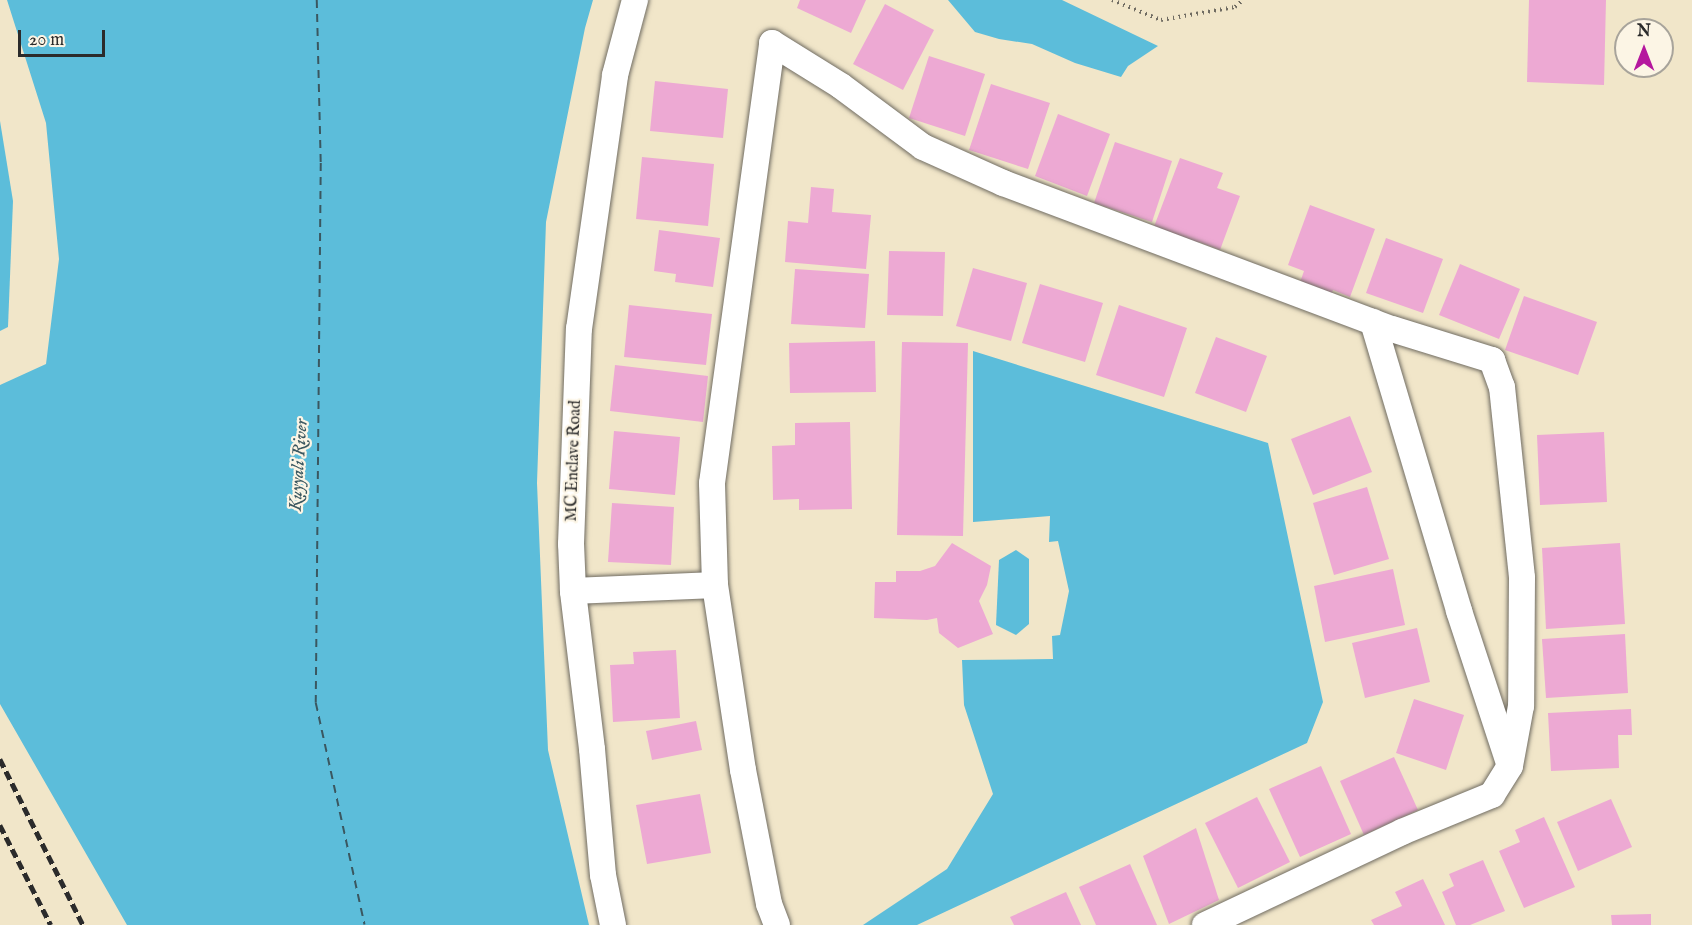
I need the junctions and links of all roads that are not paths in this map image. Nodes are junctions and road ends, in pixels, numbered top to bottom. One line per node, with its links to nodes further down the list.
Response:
1 (635, 0): 4 (street, MC Enclave Road)
2 (1373, 322): 3 (street); 5 (street); 5 (street)
3 (715, 585): 4 (street); 6 (street)
4 (573, 591): 7 (street, MC Enclave Road)
5 (1510, 766): 8 (street)
6 (773, 914)
7 (614, 925)
8 (1206, 925)

